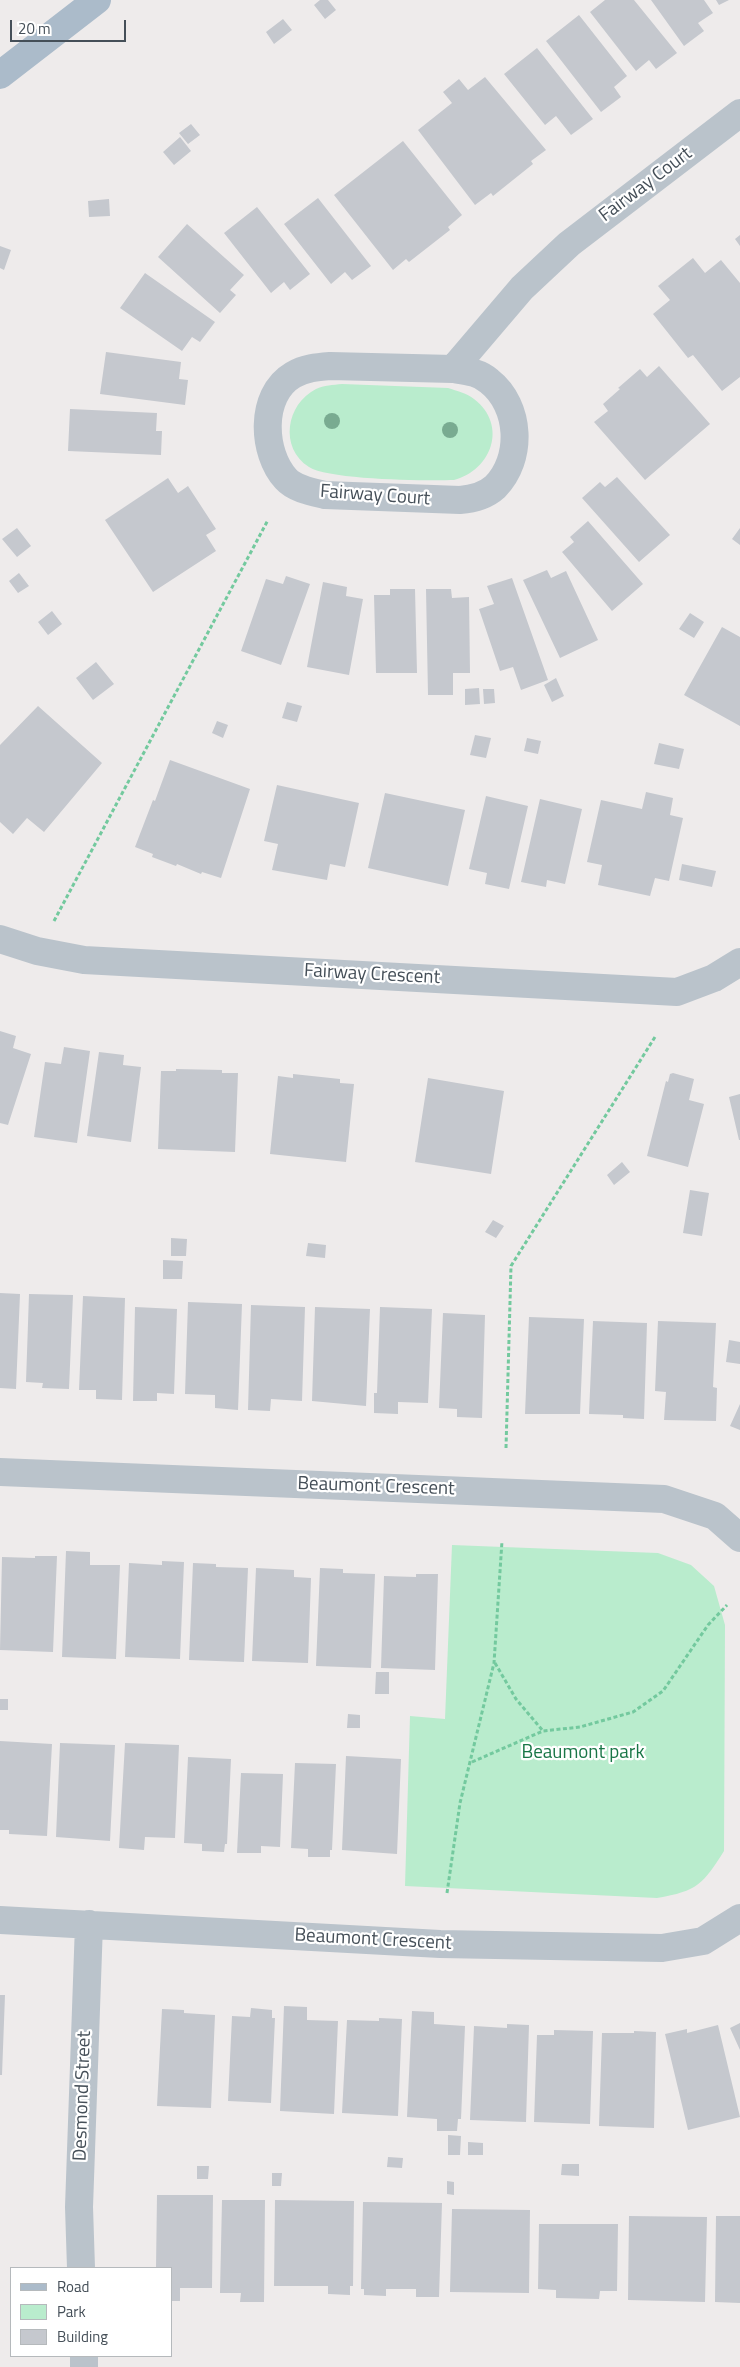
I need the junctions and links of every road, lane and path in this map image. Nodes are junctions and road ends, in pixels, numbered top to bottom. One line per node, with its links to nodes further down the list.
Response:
1 (97, 0): 2 (main road)
2 (0, 75)
3 (740, 113): 4 (street, Fairway Court)
4 (453, 369): 4 (street, Fairway Court)
5 (268, 520): 7 (path)
6 (0, 939): 7 (street, Fairway Crescent)
7 (37, 951): 8 (street, Fairway Crescent)
8 (740, 962)
9 (656, 1037): 10 (path)
10 (506, 1448)
11 (0, 1472): 12 (street, Beaumont Crescent)
12 (740, 1538)
13 (502, 1541): 15 (path)
14 (727, 1604): 16 (path)
15 (494, 1663): 16 (path); 17 (path)
16 (543, 1731): 17 (path)
17 (472, 1762): 18 (path)
18 (447, 1894)
19 (740, 1918): 21 (street, Beaumont Crescent)
20 (0, 1920): 21 (street, Beaumont Crescent)
21 (89, 1924): 22 (street, Desmond Street)
22 (81, 2267)

